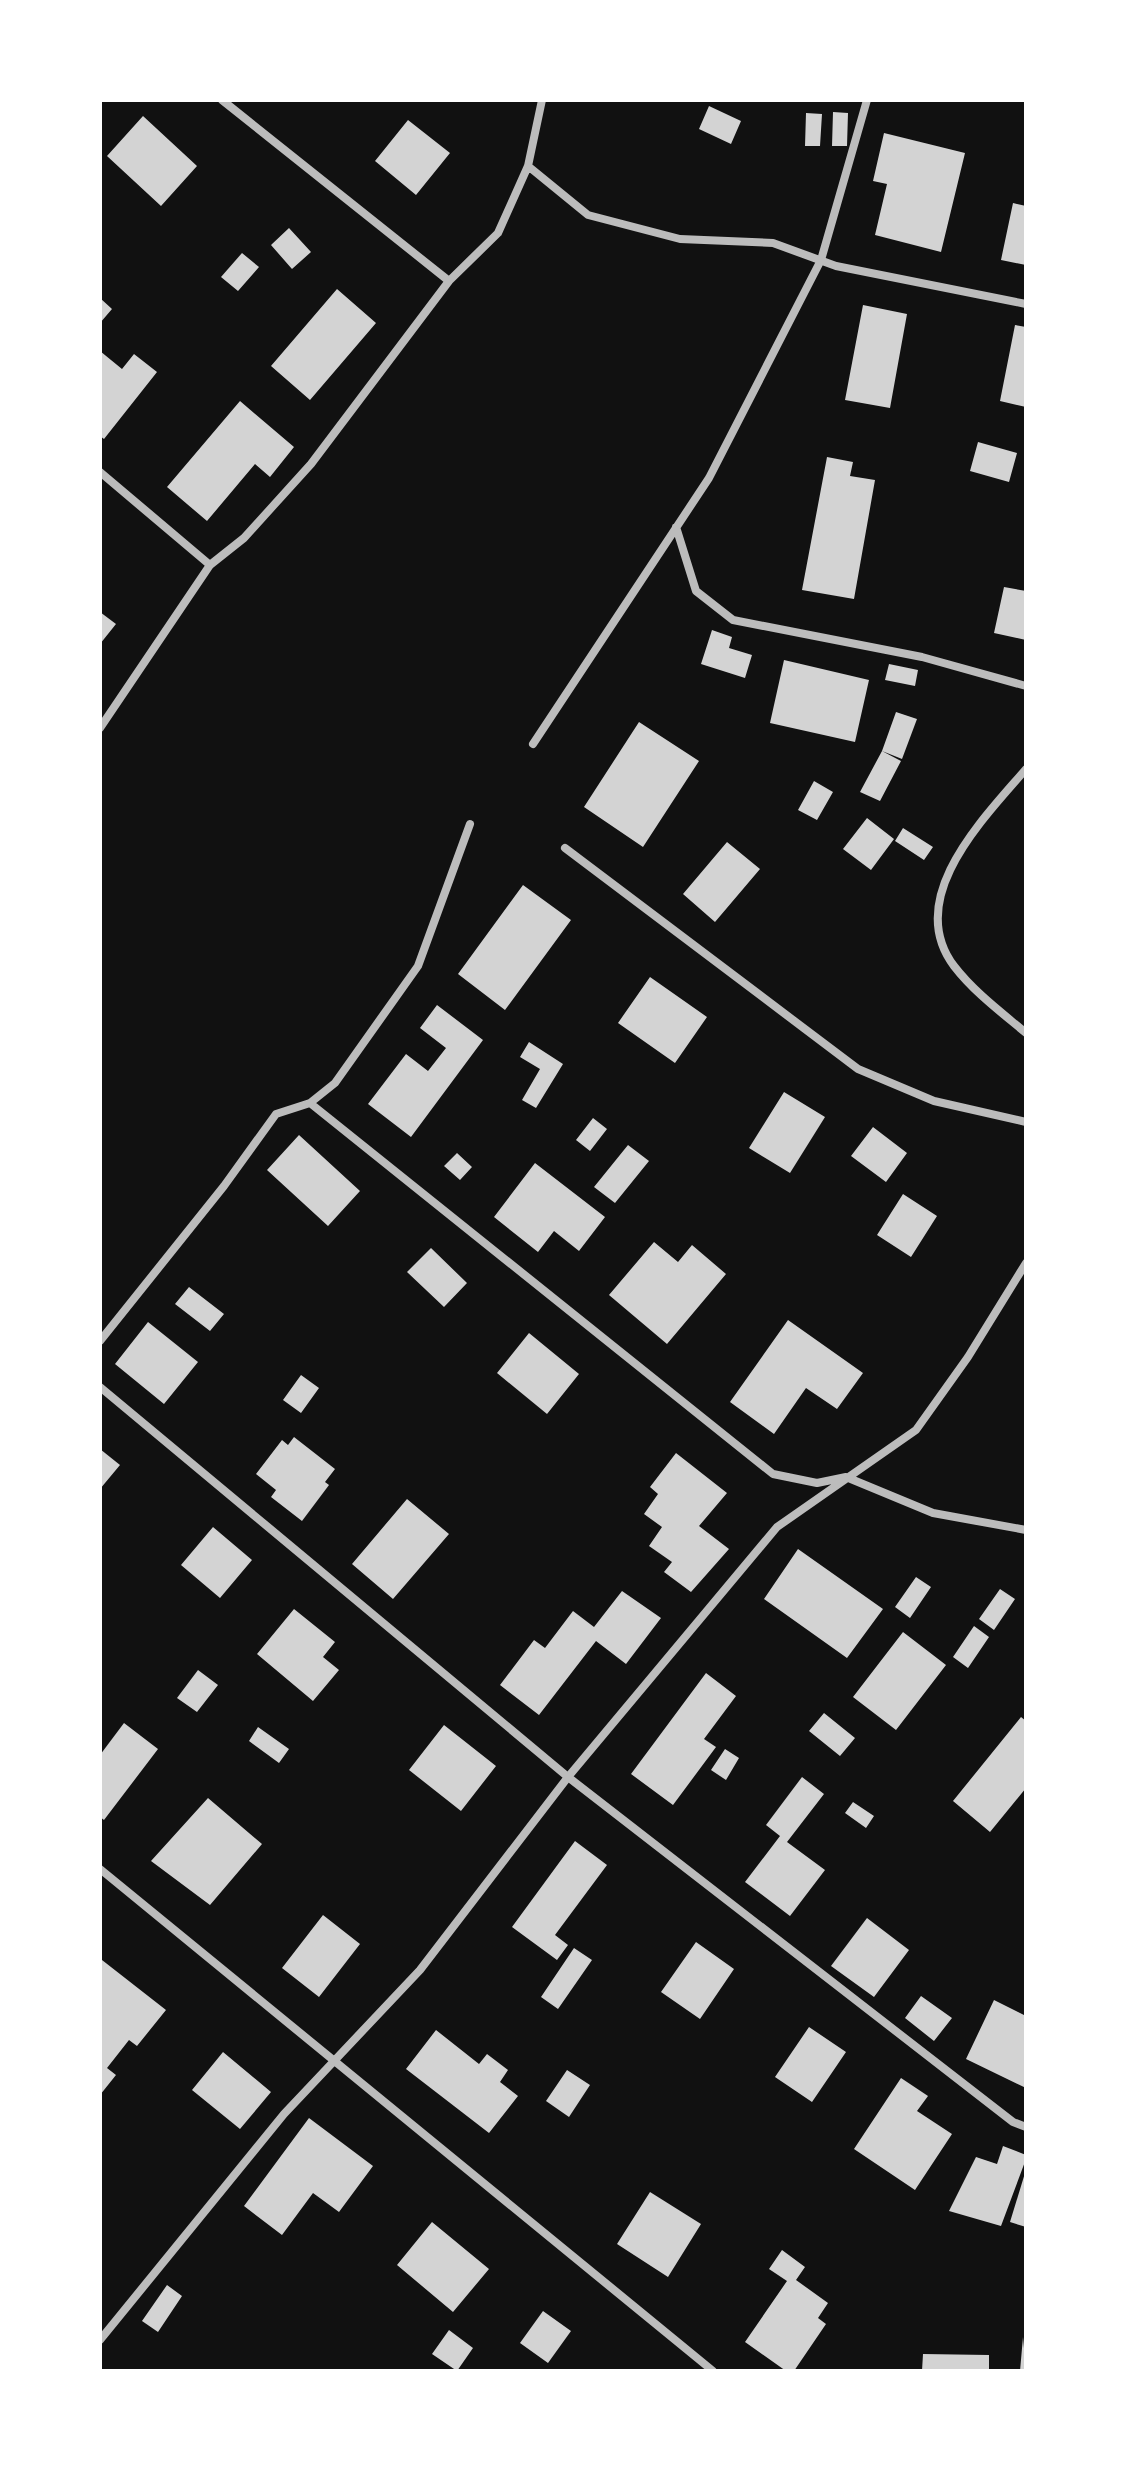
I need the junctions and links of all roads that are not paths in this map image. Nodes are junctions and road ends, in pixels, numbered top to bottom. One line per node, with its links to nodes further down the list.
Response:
1 (222, 100): 6 (street)
2 (542, 100): 4 (street)
3 (867, 100): 5 (street)
4 (528, 166): 5 (street); 6 (street)
5 (821, 260): 7 (street); 9 (street)
6 (449, 281): 10 (street)
7 (1026, 304)
8 (100, 472): 10 (street)
9 (676, 527): 11 (street); 13 (street)
10 (210, 565): 12 (street)
11 (1026, 686)
12 (100, 728)
13 (533, 744)
14 (1026, 769): 17 (street)
15 (470, 824): 18 (street)
16 (565, 848): 19 (street)
17 (1026, 1033)
18 (310, 1103): 21 (street); 23 (street)
19 (1026, 1122)
20 (1026, 1263): 23 (street)
21 (100, 1341)
22 (100, 1387): 25 (street)
23 (846, 1477): 24 (street); 25 (street)
24 (1026, 1530)
25 (568, 1777): 27 (street); 28 (street)
26 (100, 1869): 27 (street)
27 (332, 2061): 29 (street); 30 (street)
28 (1026, 2127)
29 (100, 2340)
30 (713, 2371)

